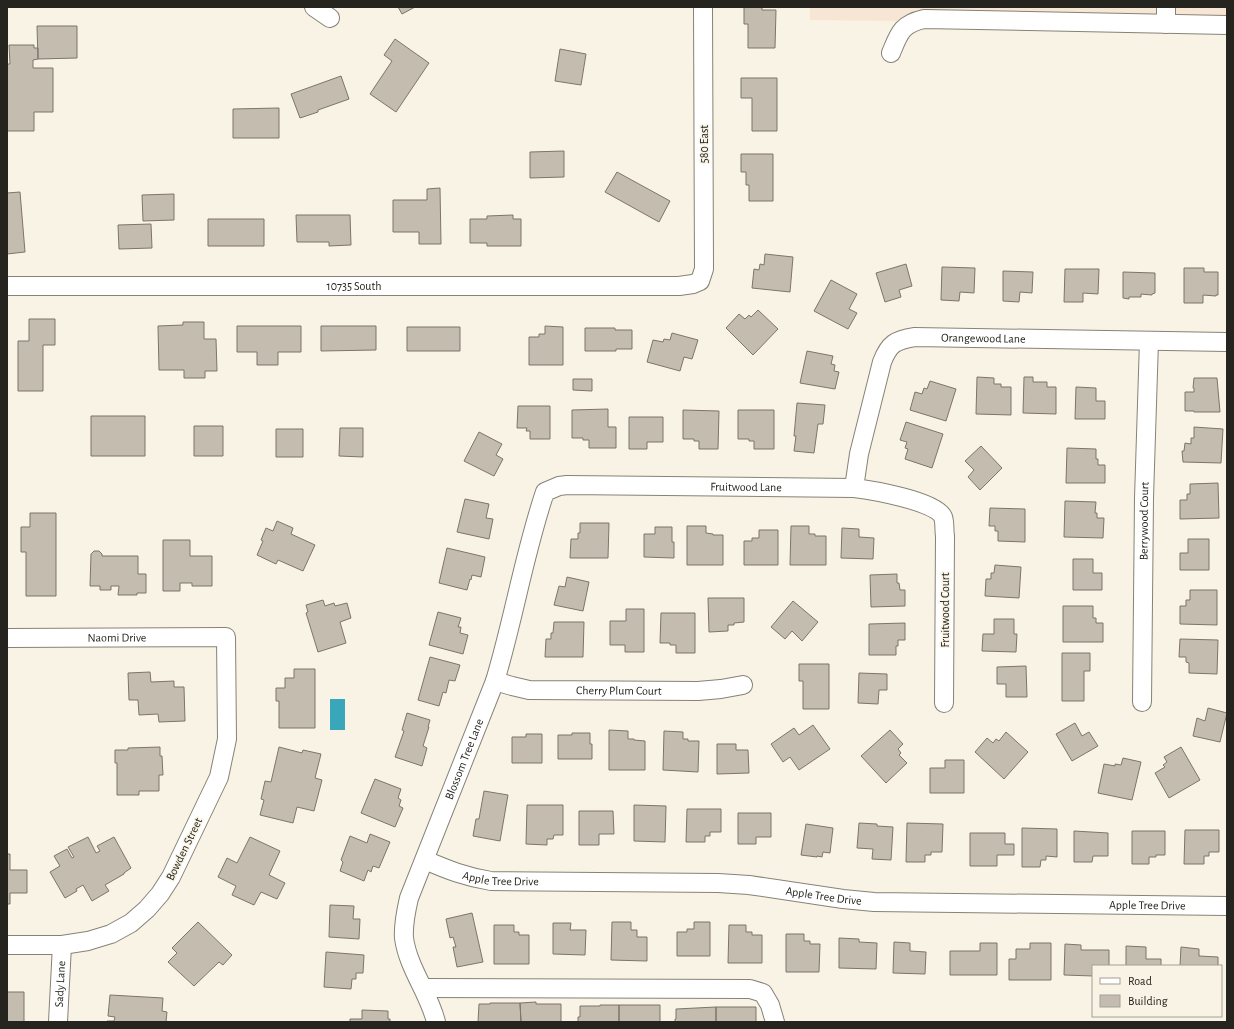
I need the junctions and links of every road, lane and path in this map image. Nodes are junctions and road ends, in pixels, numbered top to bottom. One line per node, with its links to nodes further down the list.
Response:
1 (314, 7): 5 (street)
2 (703, 7): 8 (street, 580 East)
3 (1038, 14): 4 (street); 7 (street)
4 (1166, 15): 6 (street)
5 (330, 18)
6 (1227, 25)
7 (891, 53)
8 (700, 281): 9 (street, 10735 South)
9 (7, 286)
10 (1149, 341): 11 (street, Orangewood Lane); 12 (street, Orangewood Lane); 19 (street, Berrywood Court)
11 (1227, 342)
12 (854, 488): 13 (street, Fruitwood Lane); 14 (street, Fruitwood Lane)
13 (544, 492): 17 (street, Blossom Tree Lane)
14 (943, 517): 20 (street, Fruitwood Court)
15 (226, 637): 16 (street, Naomi Drive); 24 (street, Bowden Street)
16 (7, 638)
17 (495, 681): 18 (street, Cherry Plum Court); 21 (street, Blossom Tree Lane)
18 (743, 684)
19 (1142, 702)
20 (944, 703)
21 (425, 860): 22 (street, Apple Tree Drive); 25 (street, Blossom Tree Lane)
22 (1227, 906)
23 (7, 945): 24 (street, Bowden Street)
24 (62, 946): 26 (street, Sady Lane)
25 (423, 988): 27 (street, Blossom Tree Lane); 28 (street)
26 (58, 1022)
27 (436, 1022)
28 (775, 1022)

